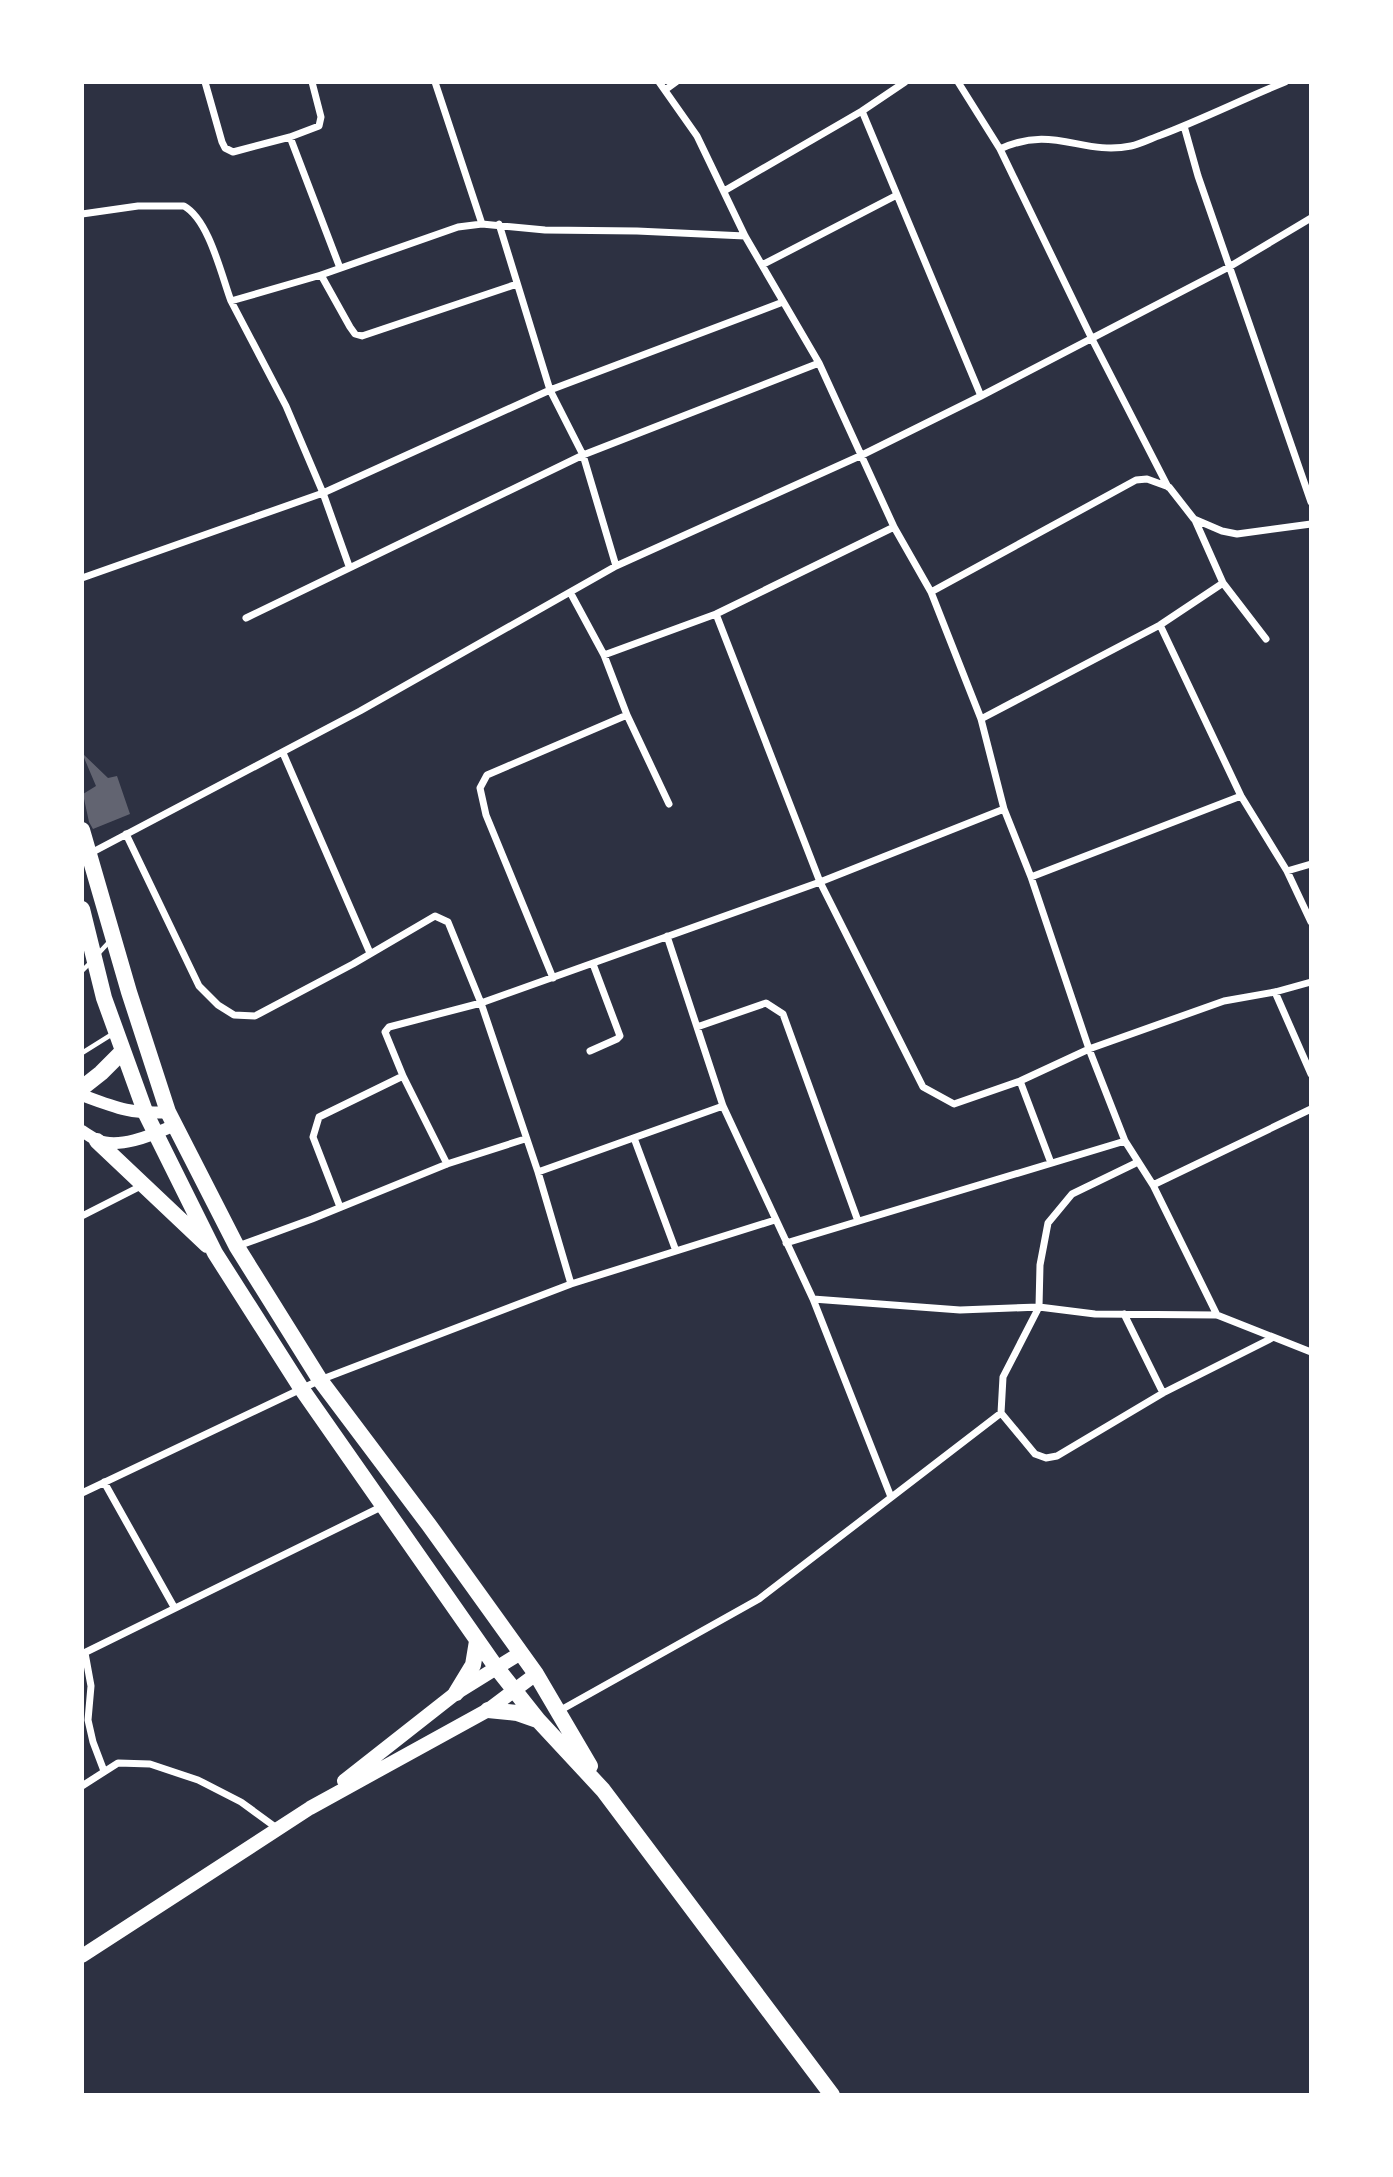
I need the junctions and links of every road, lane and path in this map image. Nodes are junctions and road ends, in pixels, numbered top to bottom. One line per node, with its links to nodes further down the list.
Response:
1 (205, 82): 12 (street)
2 (312, 82): 12 (street)
3 (435, 82): 18 (street)
4 (659, 82): 9 (street)
5 (676, 82): 9 (street)
6 (905, 82): 10 (street)
7 (958, 82): 13 (street)
8 (1285, 82): 11 (street)
9 (665, 90): 14 (street)
10 (862, 111): 14 (street); 15 (street)
11 (1184, 126): 13 (street); 22 (street)
12 (290, 137): 23 (street)
13 (1000, 149): 28 (street)
14 (724, 191): 20 (street)
15 (897, 195): 21 (street); 31 (street)
16 (82, 214): 26 (street)
17 (1311, 218): 22 (street)
18 (482, 224): 19 (street); 23 (street)
19 (499, 224): 20 (street); 25 (street)
20 (745, 236): 21 (street)
21 (762, 265): 27 (street)
22 (1229, 267): 28 (street); 36 (street)
23 (340, 268): 24 (street)
24 (321, 275): 25 (street); 26 (street)
25 (517, 284): 30 (street)
26 (231, 301): 35 (street)
27 (783, 302): 29 (street); 30 (street)
28 (1092, 339): 31 (street); 34 (street)
29 (819, 363): 32 (street); 33 (street)
30 (550, 390): 32 (street); 35 (street)
31 (981, 396): 33 (street)
32 (583, 455): 40 (street); 41 (street)
33 (862, 455): 39 (street); 41 (street)
34 (1169, 487): 37 (street); 45 (street)
35 (323, 493): 40 (street); 42 (street)
36 (1311, 502)
37 (1194, 519): 38 (street); 43 (street)
38 (1311, 524)
39 (894, 527): 45 (street); 46 (street)
40 (349, 566): 47 (street)
41 (616, 566): 44 (street)
42 (82, 578)
43 (1223, 583): 48 (street); 49 (street)
44 (570, 592): 50 (street); 53 (street)
45 (931, 592): 52 (street)
46 (716, 614): 50 (street); 63 (street)
47 (246, 618)
48 (1160, 625): 52 (street); 54 (street)
49 (1266, 639)
50 (604, 655): 51 (street)
51 (627, 715): 55 (street); 72 (street)
52 (981, 719): 56 (street)
53 (283, 753): 58 (street); 68 (street)
54 (1241, 796): 61 (street); 62 (street)
55 (669, 804)
56 (1004, 809): 62 (street); 63 (street)
57 (82, 830): 59 (highway)
58 (126, 834): 59 (street); 68 (street)
59 (85, 856): 67 (highway)
60 (1311, 864): 61 (street)
61 (1287, 871): 65 (street)
62 (1031, 877): 78 (street)
63 (820, 882): 66 (street); 84 (street)
64 (82, 909): 69 (highway)
65 (1311, 922)
66 (667, 936): 70 (street); 76 (street)
67 (113, 938): 69 (lane); 90 (highway)
68 (370, 953): 75 (street)
69 (95, 958): 71 (lane); 77 (highway)
70 (593, 964): 72 (street); 80 (street)
71 (82, 971)
72 (553, 978): 75 (street)
73 (1311, 982): 74 (street)
74 (1275, 992): 78 (street); 82 (street)
75 (481, 1003): 83 (street); 94 (street)
76 (697, 1027): 87 (street); 106 (street)
77 (116, 1031): 79 (highway); 81 (lane)
78 (1089, 1049): 84 (street); 96 (street)
79 (123, 1051): 85 (highway); 89 (highway)
80 (590, 1051)
81 (82, 1053)
82 (1311, 1074)
83 (403, 1076): 99 (street); 103 (street)
84 (1020, 1081): 98 (street)
85 (82, 1088)
86 (82, 1095): 89 (street)
87 (723, 1106): 93 (street); 105 (street)
88 (1311, 1109): 102 (street)
89 (146, 1114): 90 (street); 92 (highway)
90 (172, 1119): 92 (street); 108 (highway)
91 (82, 1130): 95 (street)
92 (154, 1134): 95 (street); 110 (highway)
93 (634, 1138): 100 (street); 109 (street)
94 (525, 1139): 99 (street); 100 (street)
95 (97, 1141): 101 (highway)
96 (1125, 1141): 97 (street); 98 (street)
97 (1138, 1162): 102 (street); 113 (street)
98 (1051, 1163): 106 (street)
99 (447, 1164): 103 (street)
100 (538, 1172): 111 (street)
101 (143, 1185): 104 (street); 110 (highway)
102 (1153, 1185): 115 (street)
103 (340, 1207): 108 (street)
104 (82, 1216)
105 (775, 1220): 107 (street); 109 (street)
106 (858, 1222): 107 (street)
107 (786, 1243): 112 (street)
108 (237, 1247): 118 (highway)
109 (676, 1251): 111 (street)
110 (215, 1253): 119 (highway)
111 (571, 1284): 118 (street)
112 (813, 1299): 113 (street); 124 (street)
113 (1039, 1307): 114 (street); 121 (street)
114 (1124, 1314): 115 (street); 120 (street)
115 (1217, 1315): 116 (street)
116 (1272, 1338): 117 (street); 120 (street)
117 (1311, 1353)
118 (320, 1380): 119 (street); 129 (highway)
119 (301, 1388): 122 (street); 125 (highway)
120 (1163, 1393): 121 (street)
121 (1001, 1413): 124 (street)
122 (104, 1482): 123 (street); 126 (street)
123 (82, 1493)
124 (891, 1497): 135 (street)
125 (384, 1505): 126 (street); 127 (highway)
126 (174, 1607): 128 (street)
127 (477, 1641): 130 (highway); 133 (highway)
128 (84, 1654): 137 (street)
129 (519, 1654): 130 (main road); 131 (highway)
130 (496, 1667): 132 (highway); 133 (main road)
131 (536, 1674): 132 (main road); 135 (highway)
132 (515, 1692): 134 (main road); 136 (highway)
133 (456, 1693): 140 (main road)
134 (488, 1710): 136 (highway); 140 (main road)
135 (559, 1711): 139 (highway)
136 (538, 1720): 139 (highway)
137 (104, 1771): 138 (street); 141 (street)
138 (82, 1786)
139 (603, 1790): 143 (highway)
140 (310, 1808): 141 (main road)
141 (278, 1829): 142 (main road)
142 (82, 1956)
143 (832, 2095)

